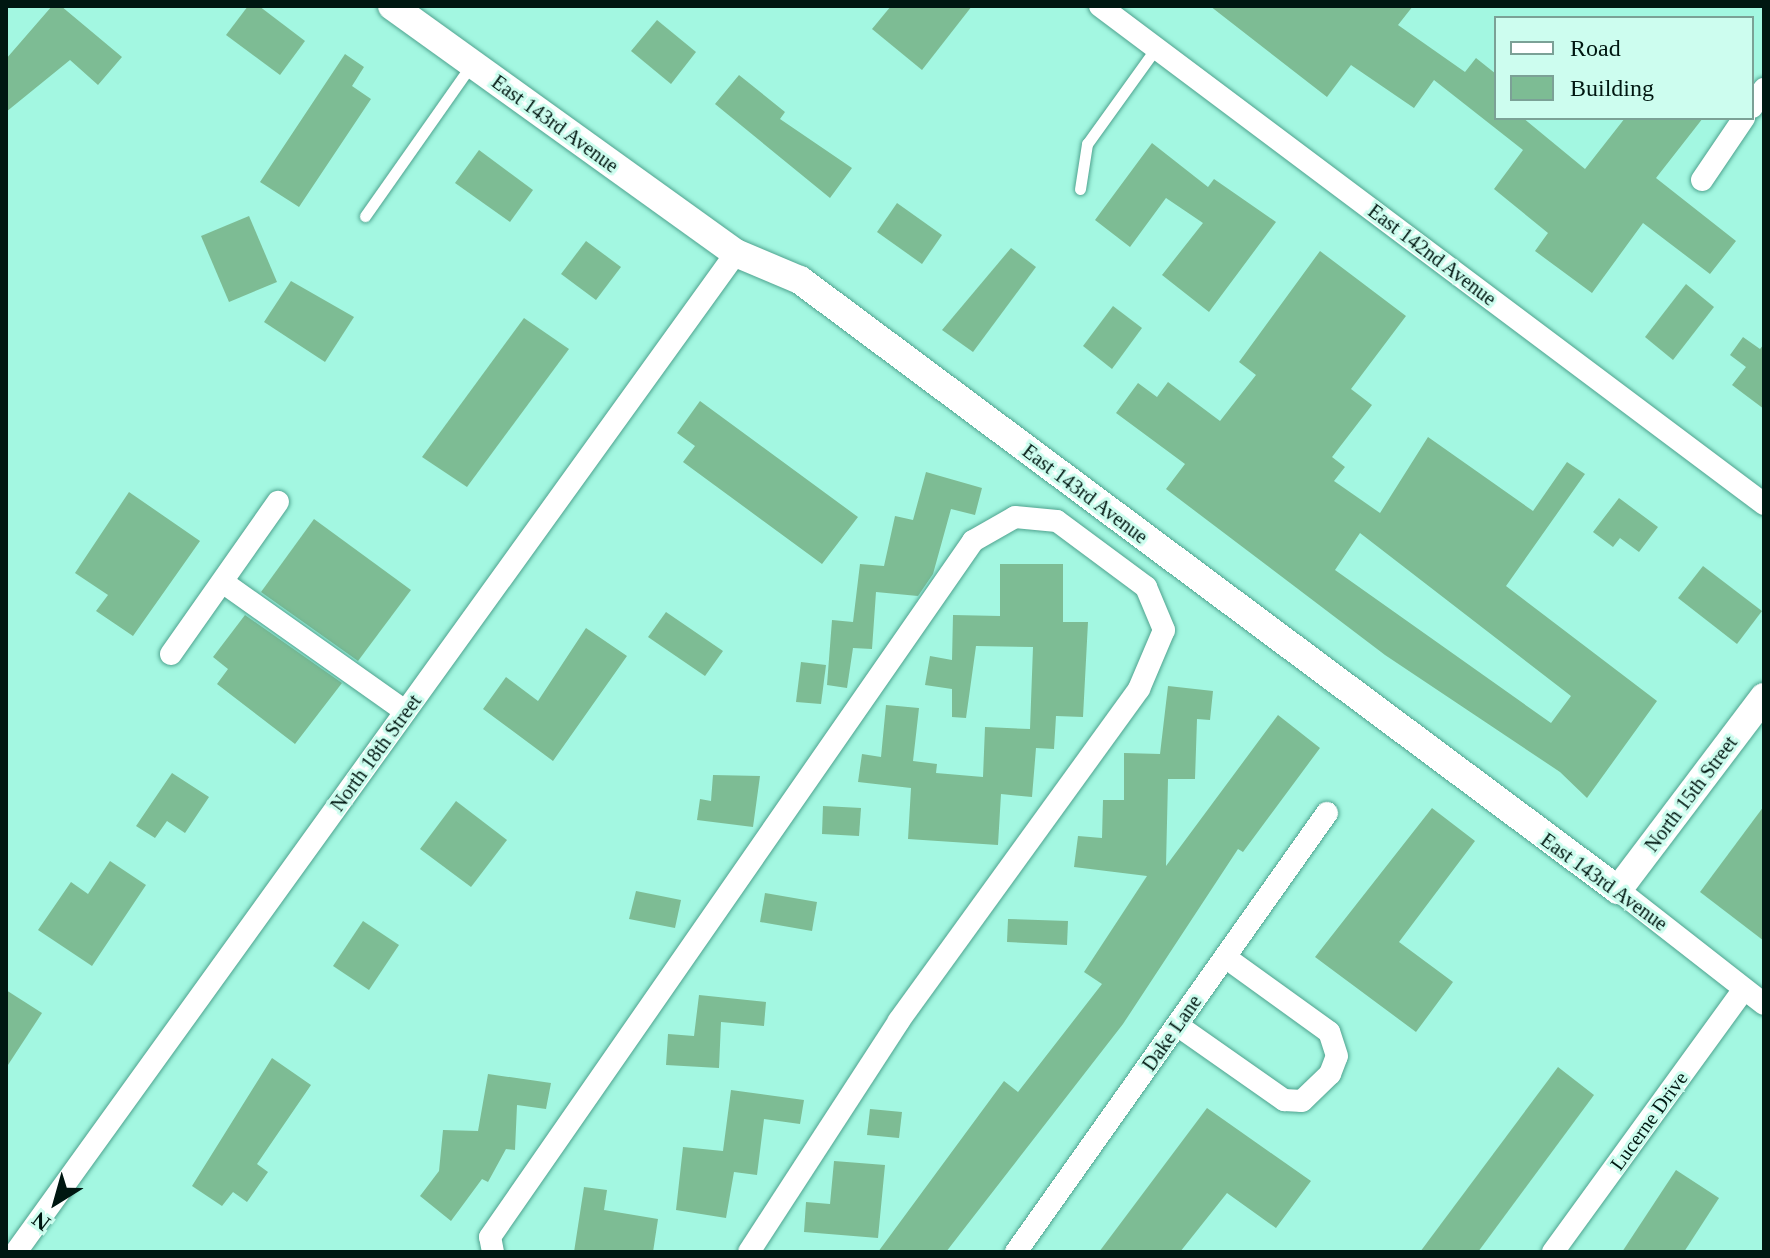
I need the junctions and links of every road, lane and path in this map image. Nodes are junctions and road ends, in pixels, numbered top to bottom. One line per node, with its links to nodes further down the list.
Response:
1 (392, 6): 4 (street, East 143rd Avenue)
2 (1100, 6): 3 (street, East 142nd Avenue)
3 (1156, 48): 7 (lane); 11 (street, East 142nd Avenue)
4 (472, 64): 8 (lane); 9 (street, East 143rd Avenue)
5 (1743, 120): 6 (street)
6 (1702, 180)
7 (1080, 189)
8 (365, 216)
9 (736, 253): 15 (street, North 18th Street); 17 (street, East 143rd Avenue)
10 (278, 502): 12 (street)
11 (1764, 504)
12 (224, 583): 13 (street); 15 (street)
13 (171, 654)
14 (1764, 697): 17 (street, North 15th Street)
15 (405, 711): 22 (street, North 18th Street)
16 (1327, 813): 18 (street, Dake Lane)
17 (1618, 890): 19 (street, East 143rd Avenue)
18 (1225, 957): 21 (street, Dake Lane); 21 (street)
19 (1744, 989): 20 (street, East 143rd Avenue); 26 (street, Lucerne Drive)
20 (1764, 1004)
21 (1177, 1025): 25 (street, Dake Lane)
22 (16, 1252)
23 (493, 1252): 24 (street)
24 (749, 1252)
25 (1016, 1252)
26 (1553, 1252)

